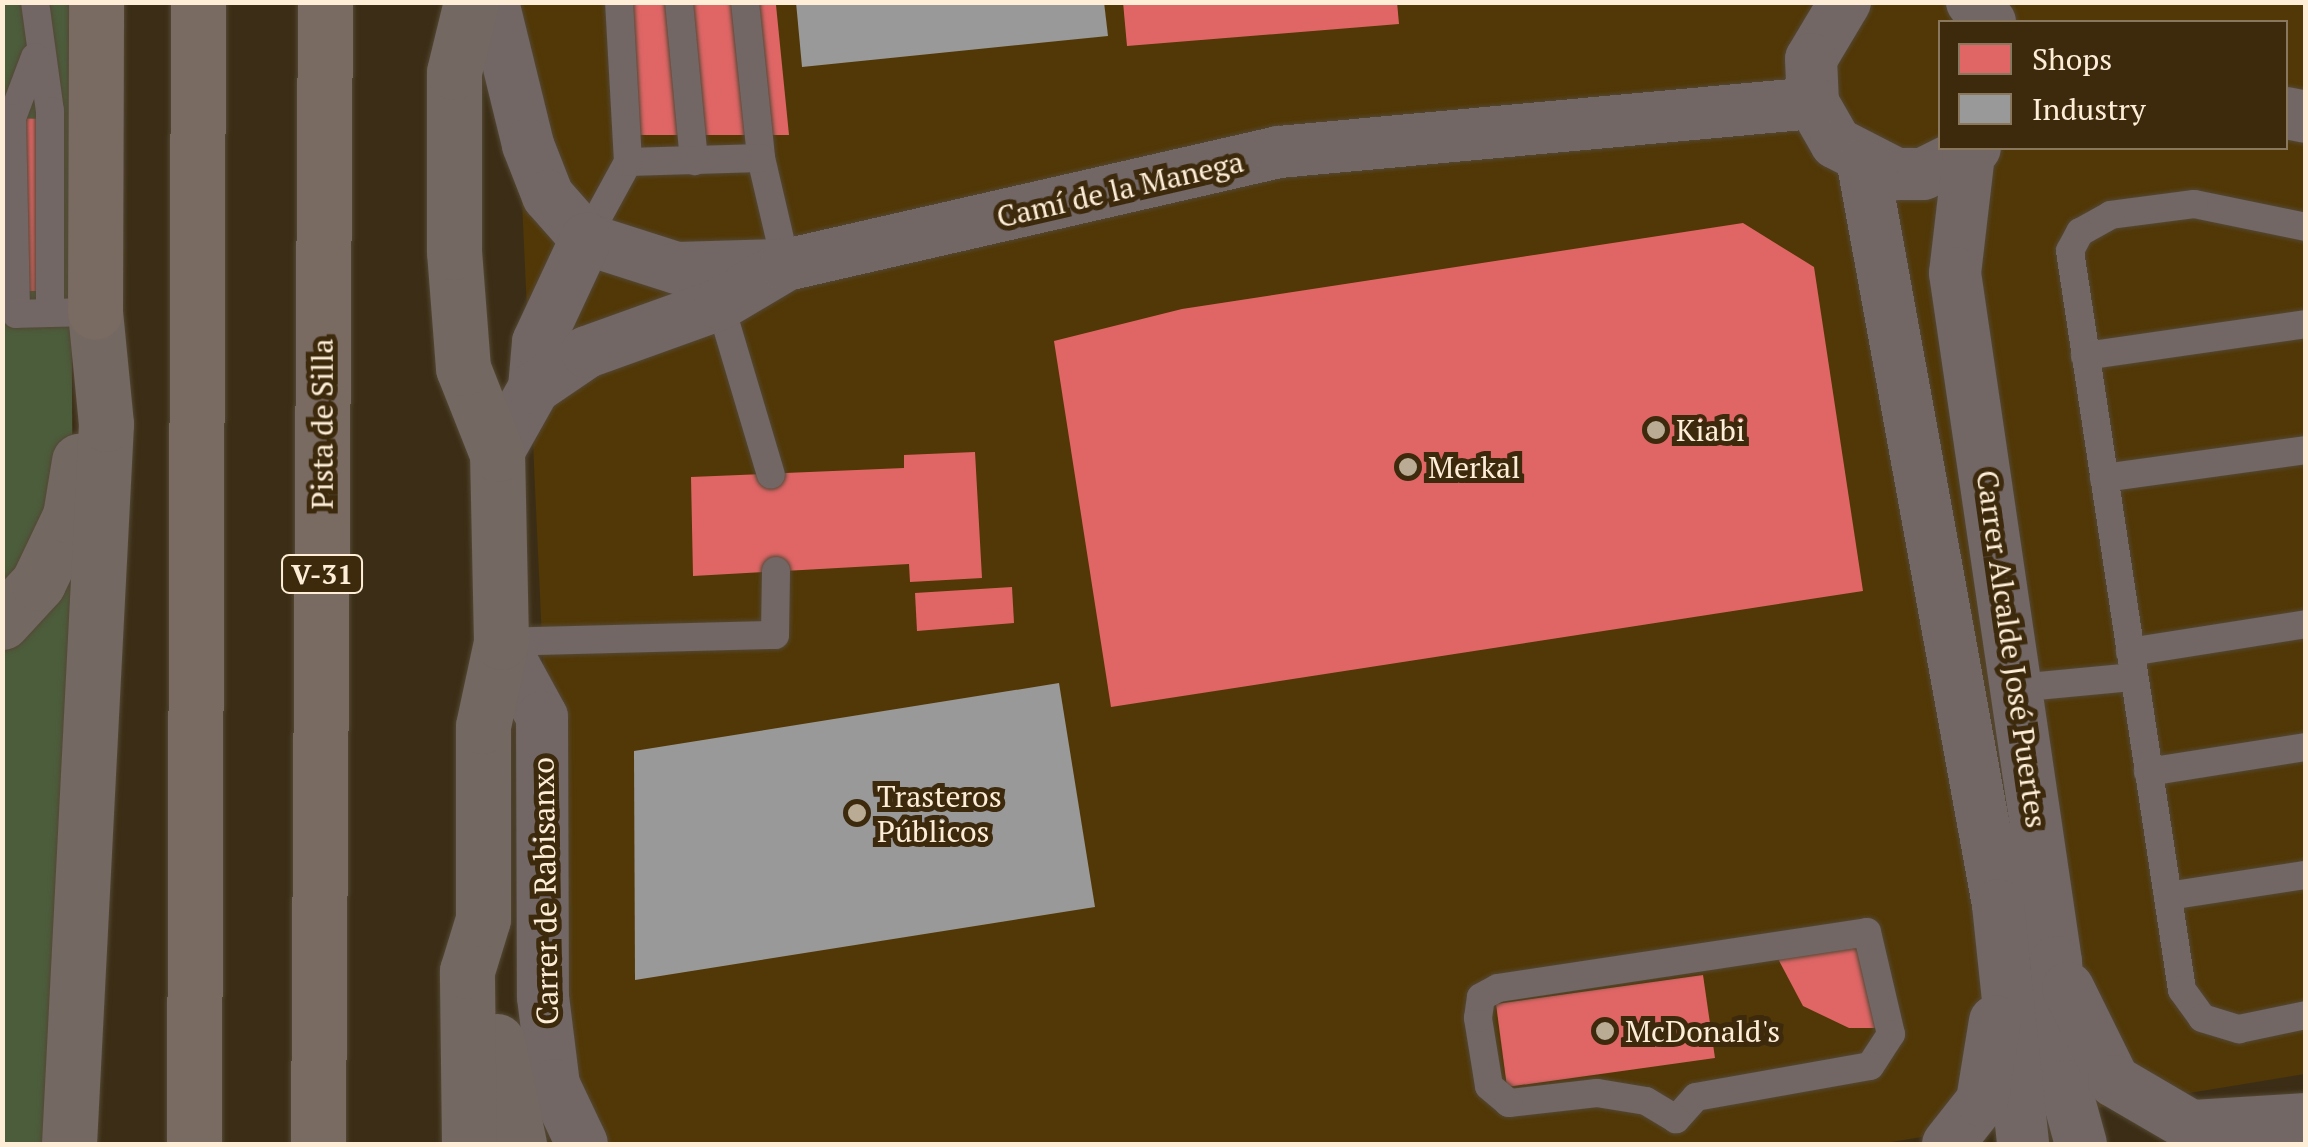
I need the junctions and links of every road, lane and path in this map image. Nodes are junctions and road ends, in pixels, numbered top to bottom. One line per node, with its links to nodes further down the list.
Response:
1 (35, 2): 11 (lane)
2 (96, 2): 22 (highway)
3 (198, 2): 48 (highway)
4 (325, 2): 49 (highway, Pista de Silla / V-31)
5 (471, 2): 28 (street)
6 (493, 2): 19 (street)
7 (619, 2): 16 (lane)
8 (679, 2): 15 (lane)
9 (745, 2): 14 (lane)
10 (1845, 2): 12 (street)
11 (36, 57): 22 (lane); 23 (lane)
12 (1813, 103): 17 (street); 20 (street, Camí de la Manega)
13 (1972, 151): 17 (street); 36 (street, Carrer Alcalde José Puertes)
14 (761, 158): 15 (lane); 20 (lane)
15 (694, 161): 16 (lane)
16 (628, 162): 19 (lane)
17 (1863, 164): 41 (street, Carrer Alcalde José Puertes)
18 (2306, 227): 25 (lane)
19 (586, 239): 20 (street); 26 (street)
20 (786, 265): 21 (street, Camí de la Manega)
21 (720, 304): 26 (street, Camí de la Manega); 29 (lane)
22 (72, 313): 23 (lane); 32 (street); 47 (street)
23 (9, 314)
24 (2306, 324): 25 (lane)
25 (2086, 356): 30 (lane)
26 (534, 388): 28 (street, Camí de la Manega)
27 (2306, 450): 30 (lane)
28 (497, 454): 34 (street, Carrer de Rabisanxo)
29 (770, 475)
30 (2104, 478): 35 (lane)
31 (776, 571): 34 (lane)
32 (2, 622)
33 (2306, 624): 35 (lane)
34 (501, 642): 42 (street, Carrer de Rabisanxo); 52 (street, Carrer de Rabisanxo)
35 (2132, 664): 36 (lane); 38 (lane)
36 (2016, 688): 43 (street, Carrer Alcalde José Puertes)
37 (2306, 748): 38 (lane)
38 (2148, 772): 40 (lane)
39 (2306, 875): 40 (lane)
40 (2168, 896): 44 (lane)
41 (1998, 905): 53 (street); 54 (street, Carrer Alcalde José Puertes)
42 (483, 919): 50 (street, Carrer de Rabisanxo); 51 (street)
43 (2056, 962): 46 (street); 55 (street, Carrer Alcalde José Puertes)
44 (2306, 1015)
45 (1676, 1119): 45 (lane)
46 (2306, 1119)
47 (69, 1144)
48 (194, 1144)
49 (318, 1144)
50 (469, 1144)
51 (519, 1144)
52 (582, 1144)
53 (1948, 1144)
54 (2023, 1144)
55 (2081, 1144)

